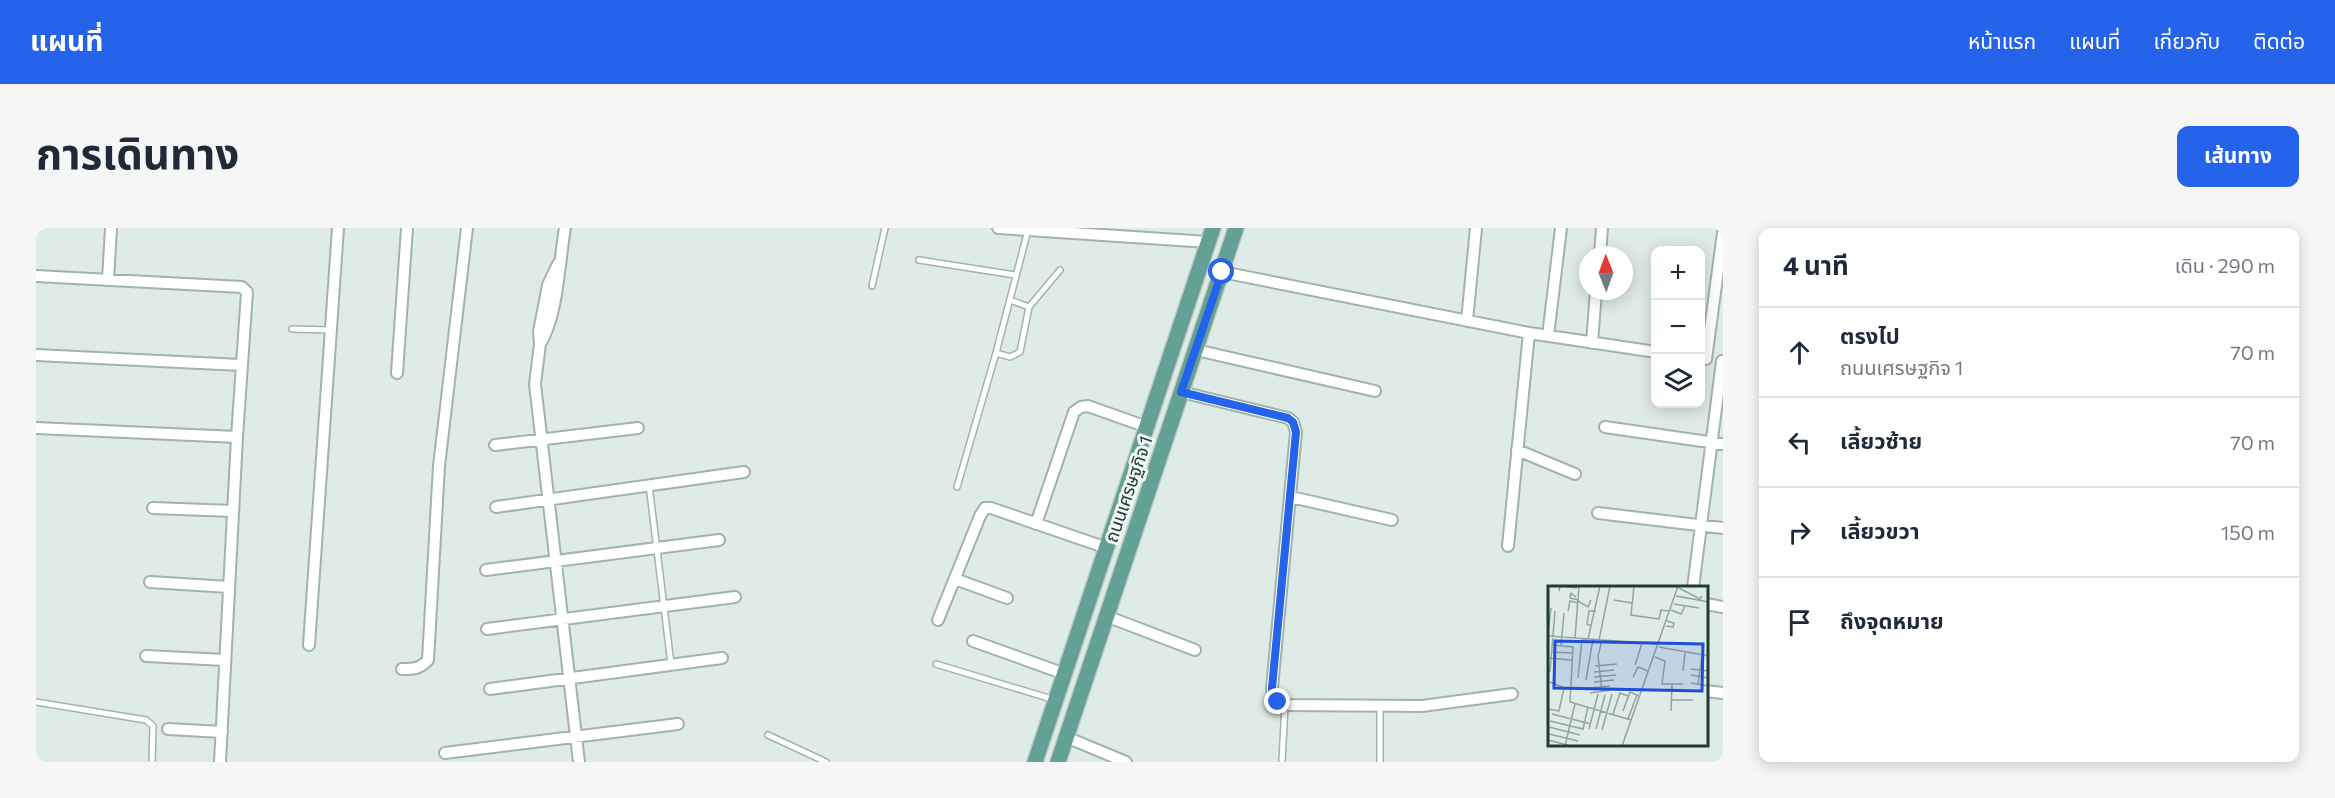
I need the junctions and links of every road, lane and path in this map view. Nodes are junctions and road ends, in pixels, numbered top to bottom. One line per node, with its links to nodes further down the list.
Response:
1 (111, 228): 22 (street)
2 (338, 228): 29 (street)
3 (407, 228): 41 (street)
4 (467, 228): 94 (street)
5 (565, 228): 49 (street)
6 (885, 228): 23 (lane)
7 (998, 228): 12 (street)
8 (1236, 228): 19 (main road, ถนนเศรษฐกิจ 1)
9 (1466, 228): 13 (street)
10 (1561, 228): 31 (street)
11 (1602, 228): 16 (street)
12 (1028, 230): 15 (street); 20 (lane)
13 (1476, 232): 27 (street)
14 (1723, 233): 36 (street)
15 (1210, 235): 44 (main road, ถนนเศรษฐกิจ 1)
16 (1601, 246)
17 (919, 260): 20 (lane)
18 (1060, 270): 26 (lane)
19 (1222, 272): 27 (street); 33 (main road, ถนนเศรษฐกิจ 1)
20 (1015, 275): 24 (lane)
21 (36, 276): 22 (street)
22 (108, 280): 40 (street)
23 (872, 286)
24 (1010, 300): 26 (lane); 35 (lane)
25 (1595, 300): 32 (street)
26 (1029, 308): 35 (lane)
27 (1467, 321): 30 (street)
28 (292, 329): 29 (lane)
29 (331, 330): 87 (street)
30 (1529, 333): 31 (street); 52 (street)
31 (1548, 336): 32 (street)
32 (1592, 343): 34 (street)
33 (1196, 350): 42 (street); 43 (main road, ถนนเศรษฐกิจ 1)
34 (1651, 351)
35 (996, 353): 56 (lane)
36 (1704, 354)
37 (36, 355): 40 (street)
38 (1705, 359): 39 (street)
39 (1722, 361): 50 (street)
40 (241, 365): 48 (street)
41 (397, 373)
42 (1375, 391)
43 (1181, 392): 57 (street); 82 (main road, ถนนเศรษฐกิจ 1)
44 (1148, 427): 64 (street); 70 (main road, ถนนเศรษฐกิจ 1)
45 (1605, 427): 50 (street)
46 (36, 428): 48 (street)
47 (638, 428): 49 (street)
48 (237, 437): 61 (street)
49 (542, 440): 51 (street); 58 (street)
50 (1717, 443): 65 (street)
51 (495, 445)
52 (1517, 450): 54 (street); 68 (street)
53 (744, 472): 55 (street)
54 (1575, 474)
55 (649, 485): 58 (street); 69 (lane)
56 (957, 487)
57 (1291, 497): 63 (street); 103 (street)
58 (548, 499): 59 (street); 71 (street)
59 (495, 507)
60 (153, 508): 61 (street)
61 (233, 511): 76 (street)
62 (1598, 513): 65 (street)
63 (1392, 520)
64 (1036, 524): 70 (street); 73 (street)
65 (1701, 525): 66 (street); 75 (street)
66 (1723, 528)
67 (719, 540): 69 (street)
68 (1508, 546)
69 (655, 548): 71 (street); 80 (lane)
70 (1107, 548): 95 (main road, ถนนเศรษฐกิจ 1)
71 (555, 561): 72 (street); 83 (street)
72 (486, 570)
73 (955, 579): 78 (street); 84 (street)
74 (150, 582): 76 (street)
75 (1693, 586)
76 (229, 587): 91 (street)
77 (735, 597): 80 (street)
78 (1007, 598)
79 (1708, 604): 81 (street)
80 (662, 606): 83 (street); 92 (lane)
81 (1723, 607)
82 (1106, 615): 88 (street); 110 (main road, ถนนเศรษฐกิจ 1)
83 (562, 619): 85 (street); 96 (street)
84 (938, 621)
85 (487, 629)
86 (973, 641): 95 (street)
87 (309, 645)
88 (1195, 650)
89 (146, 656): 91 (street)
90 (722, 658): 92 (street)
91 (225, 660): 107 (street)
92 (671, 664): 96 (street)
93 (936, 664): 101 (lane)
94 (402, 669)
95 (1065, 674): 101 (main road, ถนนเศรษฐกิจ 1)
96 (570, 679): 97 (street); 109 (street)
97 (490, 689)
98 (1708, 691): 99 (street)
99 (1723, 693)
100 (1512, 694): 104 (street)
101 (1056, 700): 117 (main road, ถนนเศรษฐกิจ 1)
102 (36, 702): 113 (lane)
103 (1286, 705): 104 (street); 112 (lane)
104 (1380, 706): 120 (lane)
105 (678, 724): 109 (street)
106 (168, 729): 107 (street)
107 (222, 732): 114 (street)
108 (768, 735): 116 (lane)
109 (576, 736): 111 (street); 115 (street)
110 (1066, 737): 118 (main road, ถนนเศรษฐกิจ 1); 119 (street)
111 (446, 753)
112 (1282, 761)
113 (152, 762)
114 (220, 762)
115 (579, 762)
116 (826, 762)
117 (1035, 762)
118 (1058, 762)
119 (1126, 762)
120 (1380, 762)

